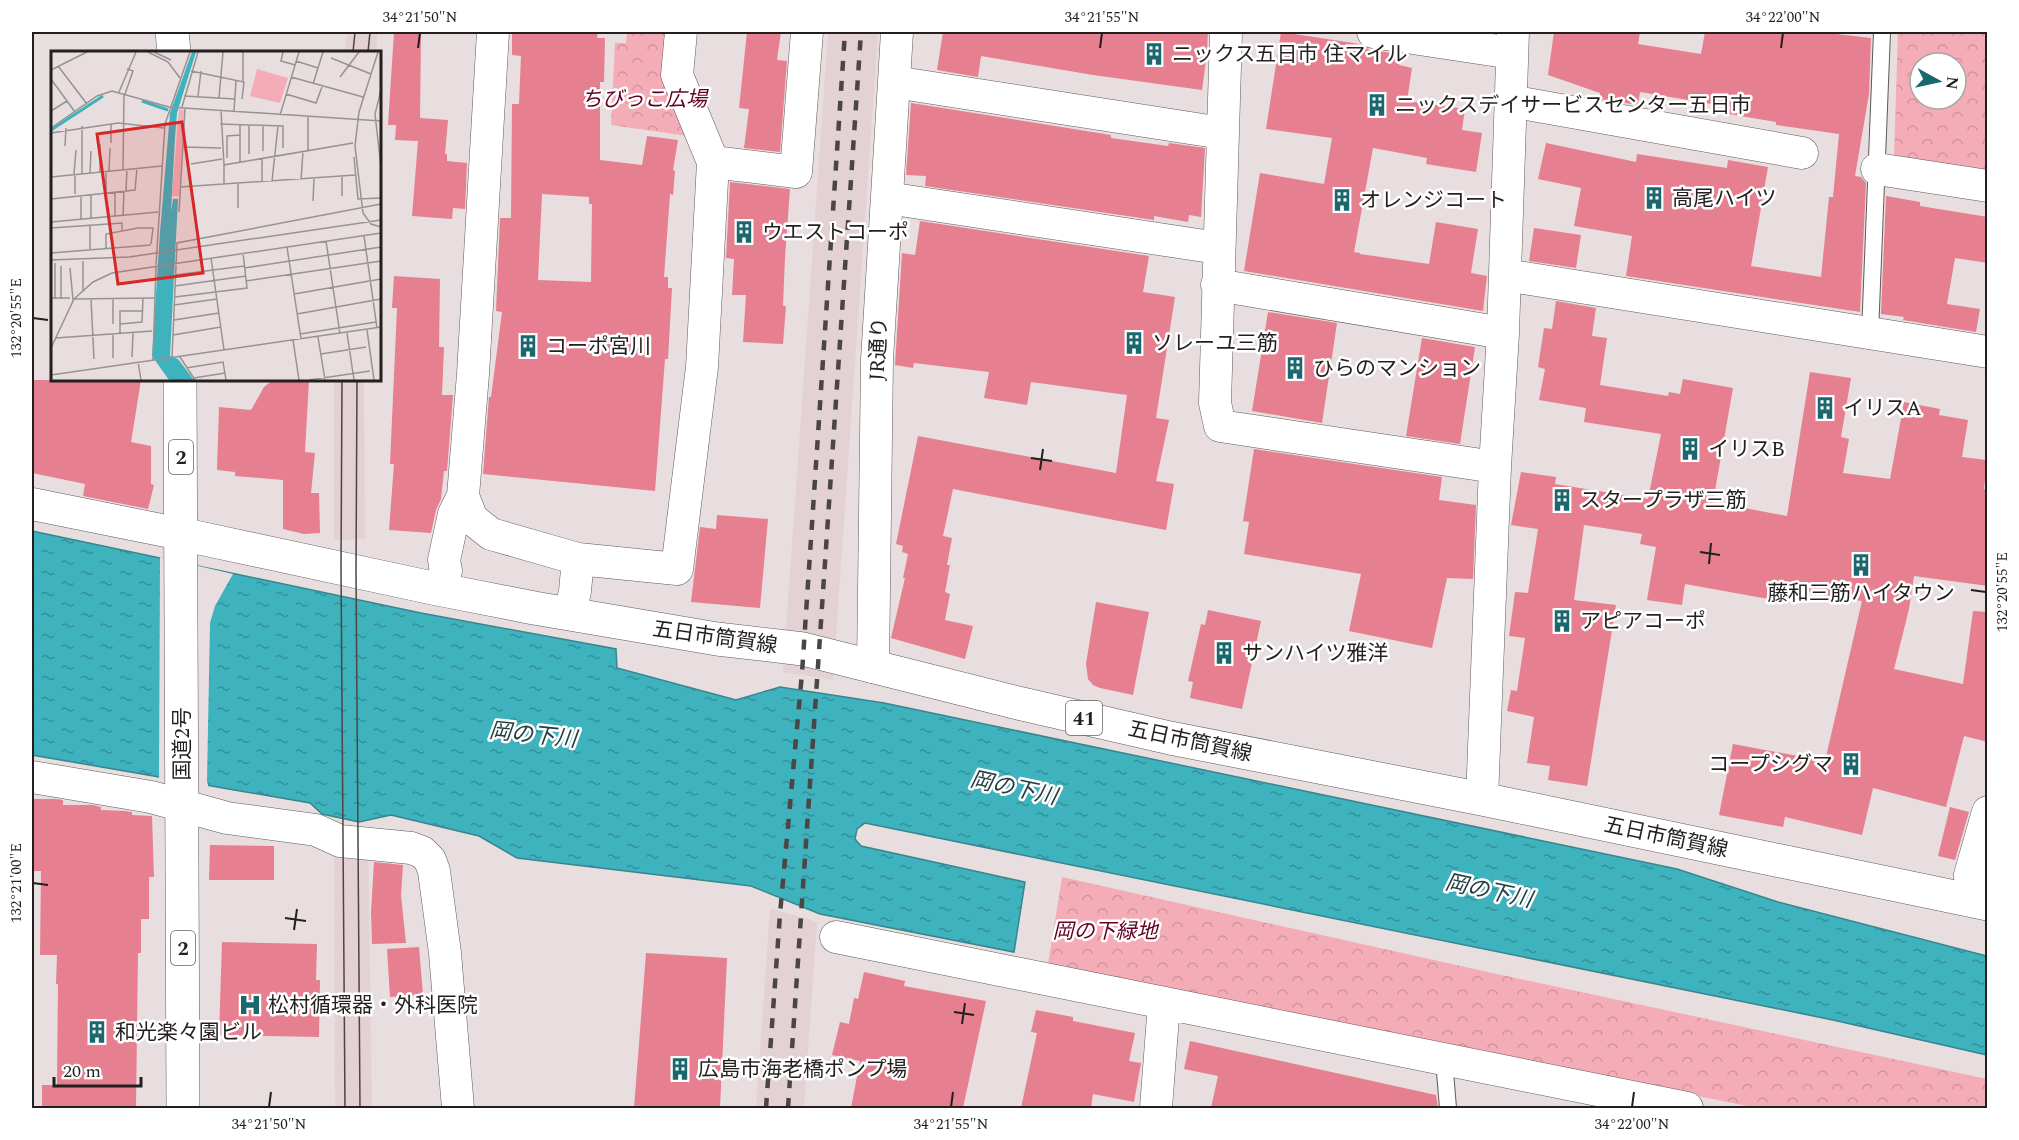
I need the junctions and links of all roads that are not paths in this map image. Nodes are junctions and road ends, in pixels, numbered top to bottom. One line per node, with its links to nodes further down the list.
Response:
1 (172, 32): 10 (main road)
2 (493, 32): 28 (street)
3 (681, 32): 15 (street)
4 (807, 32): 15 (street)
5 (897, 32): 11 (street, JR通り)
6 (1226, 32): 13 (street)
7 (1373, 32): 9 (street)
8 (1882, 32): 16 (lane)
9 (1512, 42): 12 (street)
10 (174, 51)
11 (894, 82): 13 (street); 18 (street, JR通り)
12 (1510, 101): 14 (street); 20 (street)
13 (1222, 134): 19 (street)
14 (1802, 153)
15 (713, 162): 30 (street)
16 (1877, 169): 17 (street); 23 (lane)
17 (1988, 186)
18 (887, 198): 19 (street); 33 (street, JR通り)
19 (1218, 248): 21 (street)
20 (1505, 275): 22 (street); 23 (street)
21 (1218, 285): 22 (street); 26 (street)
22 (1503, 333): 26 (street)
23 (1870, 334): 24 (street)
24 (1988, 352)
25 (180, 381): 29 (main road, 国道2号 / 2)
26 (1495, 467): 36 (street)
27 (32, 504): 29 (street)
28 (459, 505): 30 (street); 31 (street)
29 (182, 548): 31 (main road, 五日市筒賀線 / 41); 35 (main road, 国道2号 / 2)
30 (578, 559): 32 (street)
31 (437, 590): 32 (main road, 五日市筒賀線 / 41)
32 (570, 614): 33 (main road, 五日市筒賀線 / 41)
33 (873, 667): 36 (main road, 五日市筒賀線 / 41)
34 (32, 777): 35 (street)
35 (182, 796): 42 (main road, 国道2号 / 2); 43 (street)
36 (1482, 799): 38 (main road, 五日市筒賀線 / 41)
37 (1988, 812): 38 (street)
38 (1979, 902)
39 (836, 937): 40 (street)
40 (1164, 1003): 41 (street); 44 (street)
41 (1444, 1060): 45 (lane); 46 (street)
42 (183, 1108)
43 (458, 1108)
44 (1156, 1108)
45 (1448, 1108)
46 (1687, 1108)

